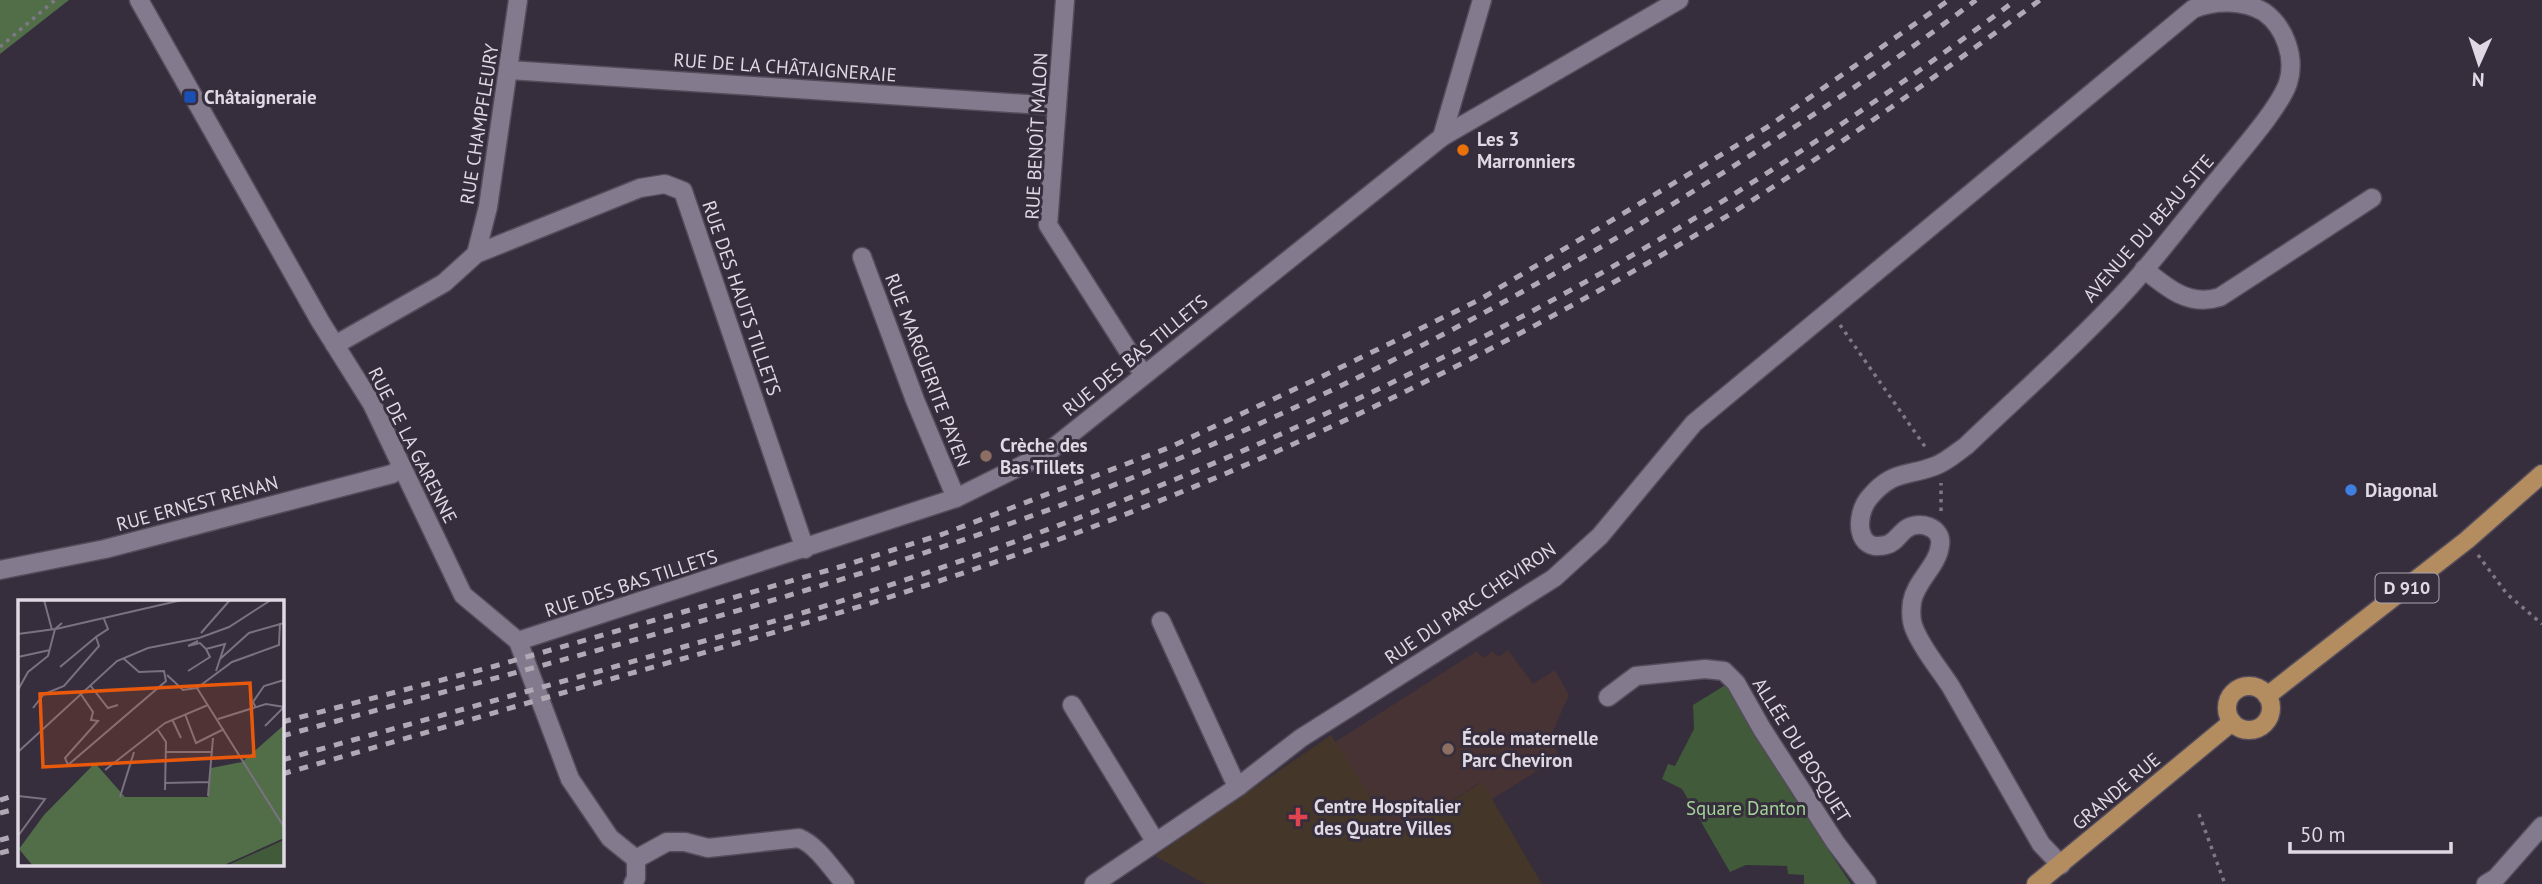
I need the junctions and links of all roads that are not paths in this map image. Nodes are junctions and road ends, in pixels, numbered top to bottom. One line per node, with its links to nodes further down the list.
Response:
1 (139, 0): 14 (street, RUE DE LA GARENNE)
2 (518, 0): 6 (street, RUE CHAMPFLEURY)
3 (1065, 0): 7 (street, RUE BENOÎT MALON)
4 (1482, 0): 8 (street)
5 (1679, 0): 8 (street, RUE DES BAS TILLETS)
6 (509, 70): 7 (street, RUE DE LA CHÂTAIGNERAIE); 10 (street, RUE CHAMPFLEURY)
7 (1057, 106): 15 (street, RUE BENOÎT MALON)
8 (1442, 137): 15 (street, RUE DES BAS TILLETS)
9 (2372, 198): 12 (street)
10 (476, 254): 14 (street, RUE DES HAUTS TILLETS); 19 (street, RUE DES HAUTS TILLETS)
11 (862, 257): 18 (street, RUE MARGUERITE PAYEN)
12 (2144, 269): 13 (street, AVENUE DU BEAU SITE); 31 (street, AVENUE DU BEAU SITE)
13 (1829, 309): 27 (street, RUE DU PARC CHEVIRON)
14 (335, 345): 16 (street, RUE DE LA GARENNE)
15 (1143, 374): 18 (street, RUE DES BAS TILLETS)
16 (401, 468): 20 (street, RUE ERNEST RENAN); 22 (street, RUE DE LA GARENNE)
17 (2542, 474): 23 (main road, D 910)
18 (956, 498): 19 (street, RUE DES BAS TILLETS)
19 (805, 549): 22 (street, RUE DES BAS TILLETS)
20 (0, 570)
21 (1161, 621): 27 (street)
22 (518, 641): 30 (street, RUE DE LA GARENNE)
23 (2267, 696): 26 (main road); 26 (main road)
24 (1608, 697): 35 (street, ALLÉE DU BOSQUET)
25 (1072, 705): 29 (street)
26 (2227, 725): 31 (main road, GRANDE RUE)
27 (1239, 786): 29 (street, RUE DU PARC CHEVIRON)
28 (2542, 826): 37 (street)
29 (1155, 842): 34 (street, RUE DU PARC CHEVIRON)
30 (636, 859): 32 (street); 33 (street)
31 (2061, 865): 36 (main road, GRANDE RUE)
32 (633, 884)
33 (845, 884)
34 (1094, 884)
35 (1867, 884)
36 (2036, 884)
37 (2486, 884)

